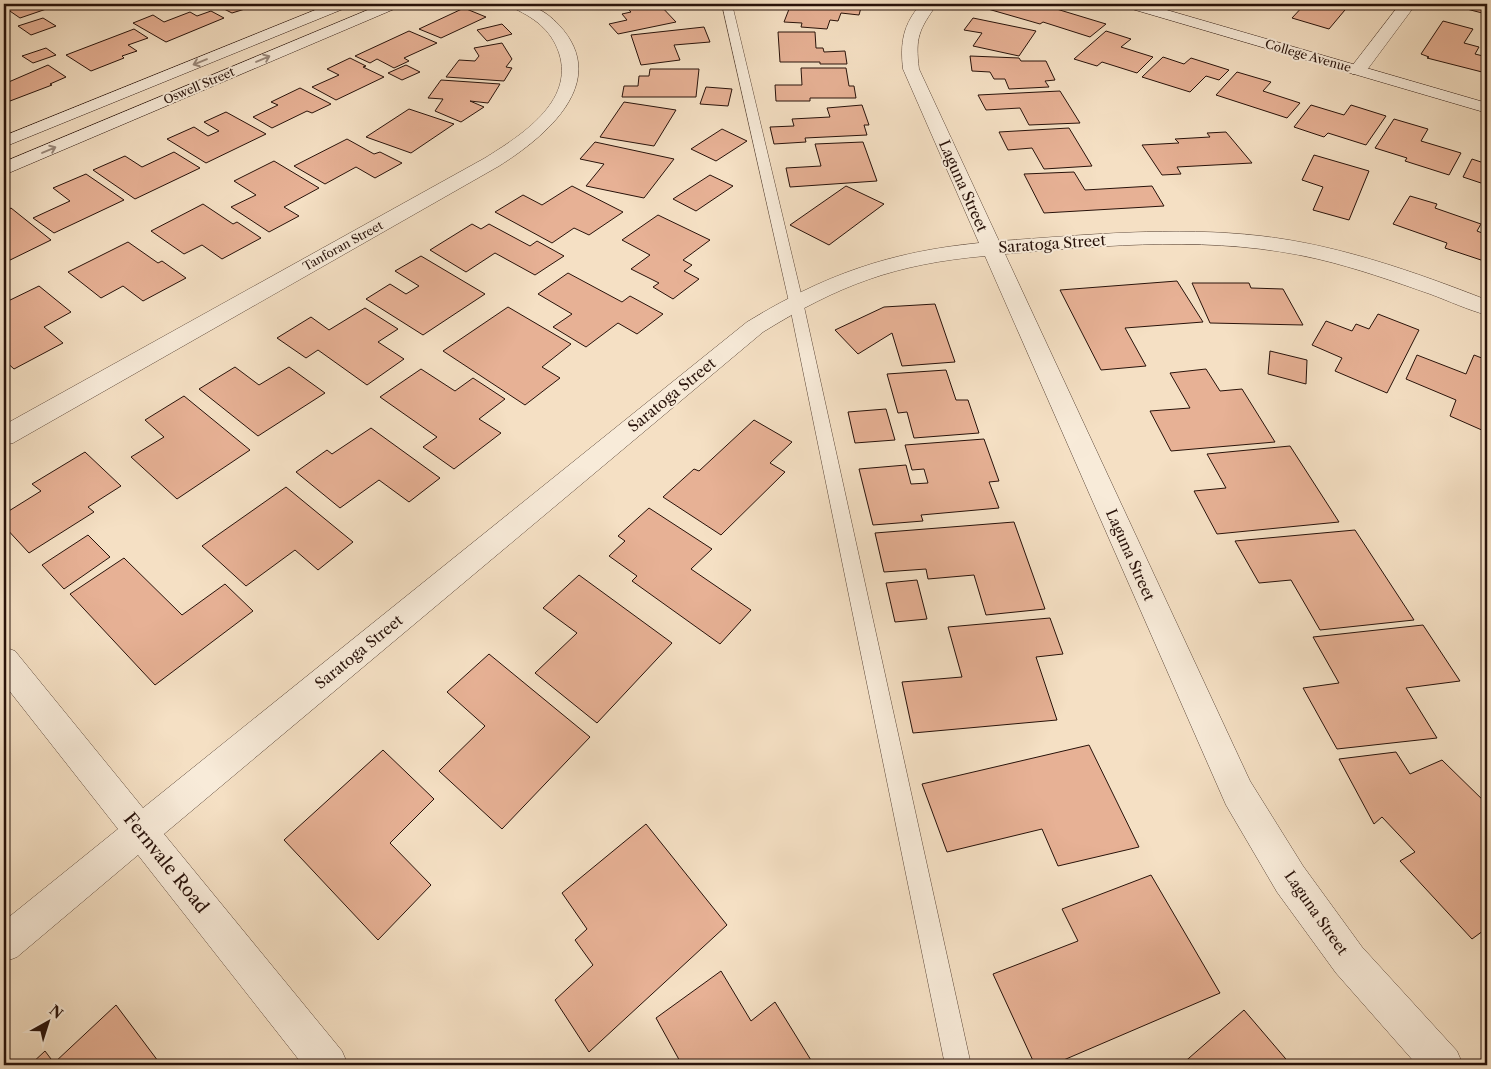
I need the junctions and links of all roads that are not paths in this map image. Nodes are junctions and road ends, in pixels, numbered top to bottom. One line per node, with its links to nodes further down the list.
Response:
1 (343, 4): 10 (street, Oswell Street, one-way to 10)
2 (394, 4): 11 (street, Oswell Street, one-way to 2)
3 (516, 4): 15 (street, Tanforan Street)
4 (727, 4): 13 (lane)
5 (929, 4): 12 (street, Laguna Street)
6 (1130, 4): 8 (street, College Avenue)
7 (1408, 4): 8 (street)
8 (1358, 70): 9 (street, College Avenue)
9 (1487, 108)
10 (4, 142)
11 (4, 169)
12 (990, 248): 13 (street, Saratoga Street); 14 (street, Saratoga Street); 21 (street, Laguna Street)
13 (796, 302): 17 (street, Saratoga Street); 20 (lane)
14 (1487, 308)
15 (4, 436)
16 (4, 661): 17 (street, Fernvale Road)
17 (141, 831): 18 (street, Saratoga Street); 19 (street, Fernvale Road)
18 (4, 944)
19 (328, 1065)
20 (958, 1065)
21 (1443, 1065)

